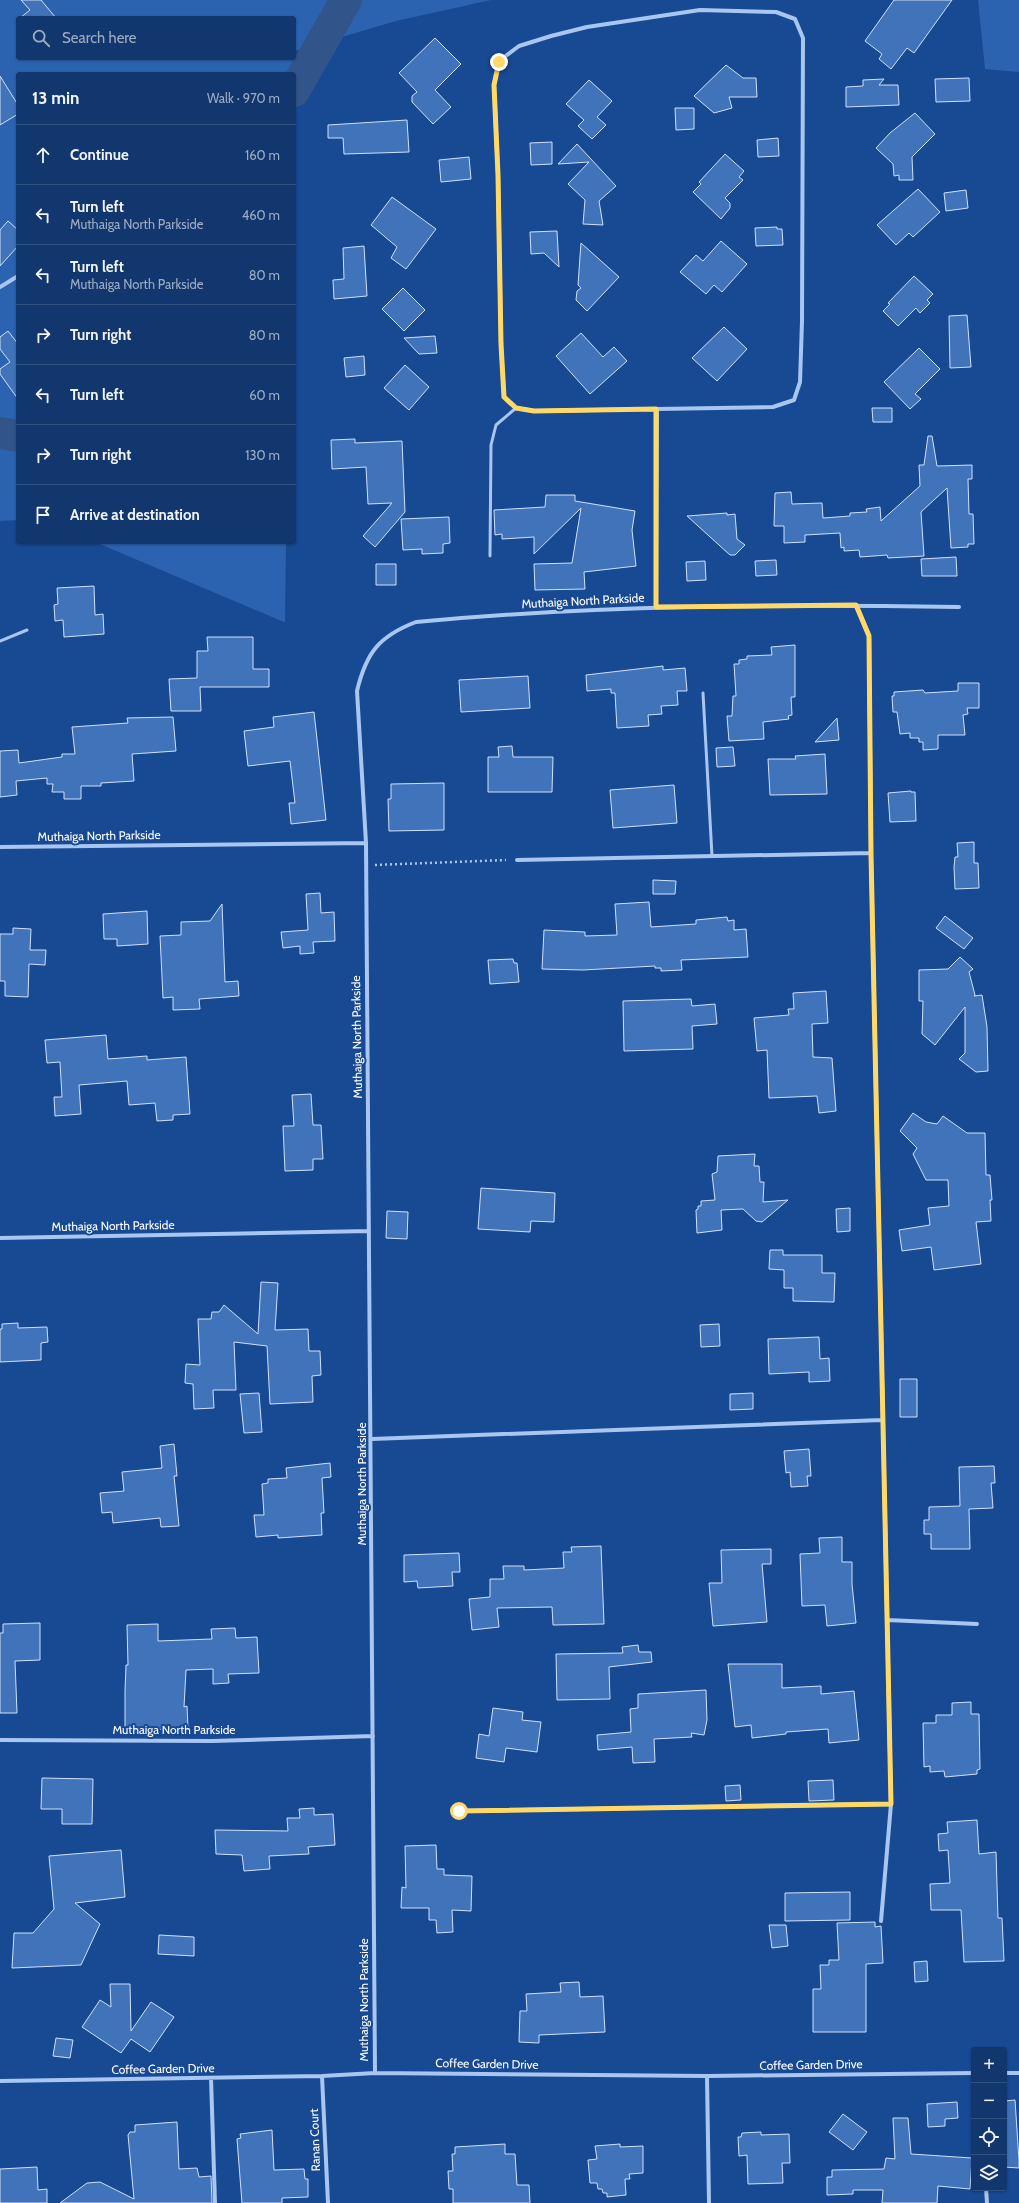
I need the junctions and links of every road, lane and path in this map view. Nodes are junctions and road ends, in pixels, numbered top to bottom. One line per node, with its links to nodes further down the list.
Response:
1 (16, 277): 2 (street)
2 (0, 287)
3 (516, 408): 4 (street); 4 (street); 5 (lane)
4 (656, 409): 7 (street)
5 (490, 556)
6 (856, 605): 7 (street, Muthaiga North Parkside); 8 (street, Muthaiga North Parkside); 14 (street)
7 (656, 607): 12 (street, Muthaiga North Parkside)
8 (960, 607)
9 (27, 630): 10 (lane)
10 (0, 641)
11 (703, 693): 15 (lane)
12 (366, 843): 13 (street, Muthaiga North Parkside); 17 (street, Muthaiga North Parkside)
13 (0, 847)
14 (871, 854): 15 (street); 20 (street)
15 (712, 856): 16 (street)
16 (517, 860): 17 (path)
17 (366, 865): 18 (street, Muthaiga North Parkside)
18 (369, 1232): 19 (street, Muthaiga North Parkside); 21 (street, Muthaiga North Parkside)
19 (0, 1238)
20 (882, 1420): 21 (street); 22 (street)
21 (372, 1439): 24 (street, Muthaiga North Parkside)
22 (887, 1620): 23 (street); 26 (street)
23 (977, 1624)
24 (373, 1736): 25 (street, Muthaiga North Parkside); 30 (street, Muthaiga North Parkside)
25 (0, 1740)
26 (891, 1804): 27 (street); 28 (street)
27 (459, 1811)
28 (881, 1921)
29 (1019, 2072): 32 (street)
30 (374, 2073): 33 (street, Coffee Garden Drive); 34 (street, Coffee Garden Drive)
31 (971, 2073): 34 (street, Coffee Garden Drive)
32 (1007, 2073)
33 (322, 2076): 35 (street, Coffee Garden Drive); 39 (street, Ranan Court)
34 (707, 2076): 40 (street)
35 (211, 2078): 36 (street, Coffee Garden Drive); 38 (street)
36 (0, 2081)
37 (986, 2191): 41 (street)
38 (215, 2203)
39 (328, 2203)
40 (709, 2203)
41 (987, 2203)

